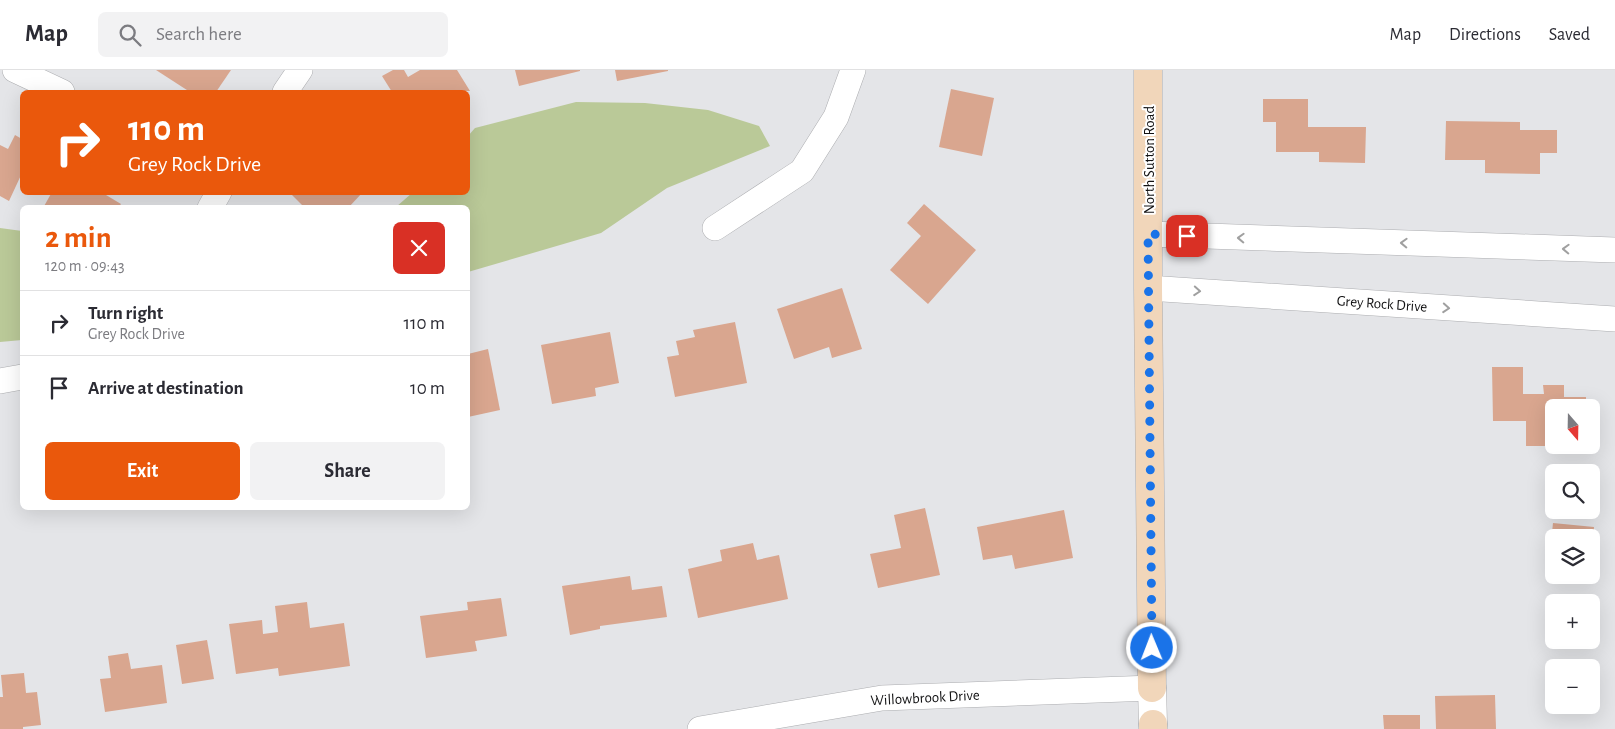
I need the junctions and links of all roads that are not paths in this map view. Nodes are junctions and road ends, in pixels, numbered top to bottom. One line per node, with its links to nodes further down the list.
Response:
1 (15, 70): 5 (street)
2 (300, 70): 6 (street)
3 (853, 70): 7 (street)
4 (1148, 70): 8 (main road, North Sutton Road)
5 (58, 90)
6 (286, 90)
7 (715, 228)
8 (1148, 234): 9 (street, one-way to 8); 10 (main road, North Sutton Road)
9 (1615, 250)
10 (1148, 288): 11 (street, Grey Rock Drive, one-way to 11); 14 (main road, North Sutton Road)
11 (1615, 319)
12 (20, 377): 13 (street)
13 (0, 380)
14 (1152, 688): 15 (street, North Sutton Road); 16 (street, Willowbrook Drive)
15 (1153, 727)
16 (700, 729)

